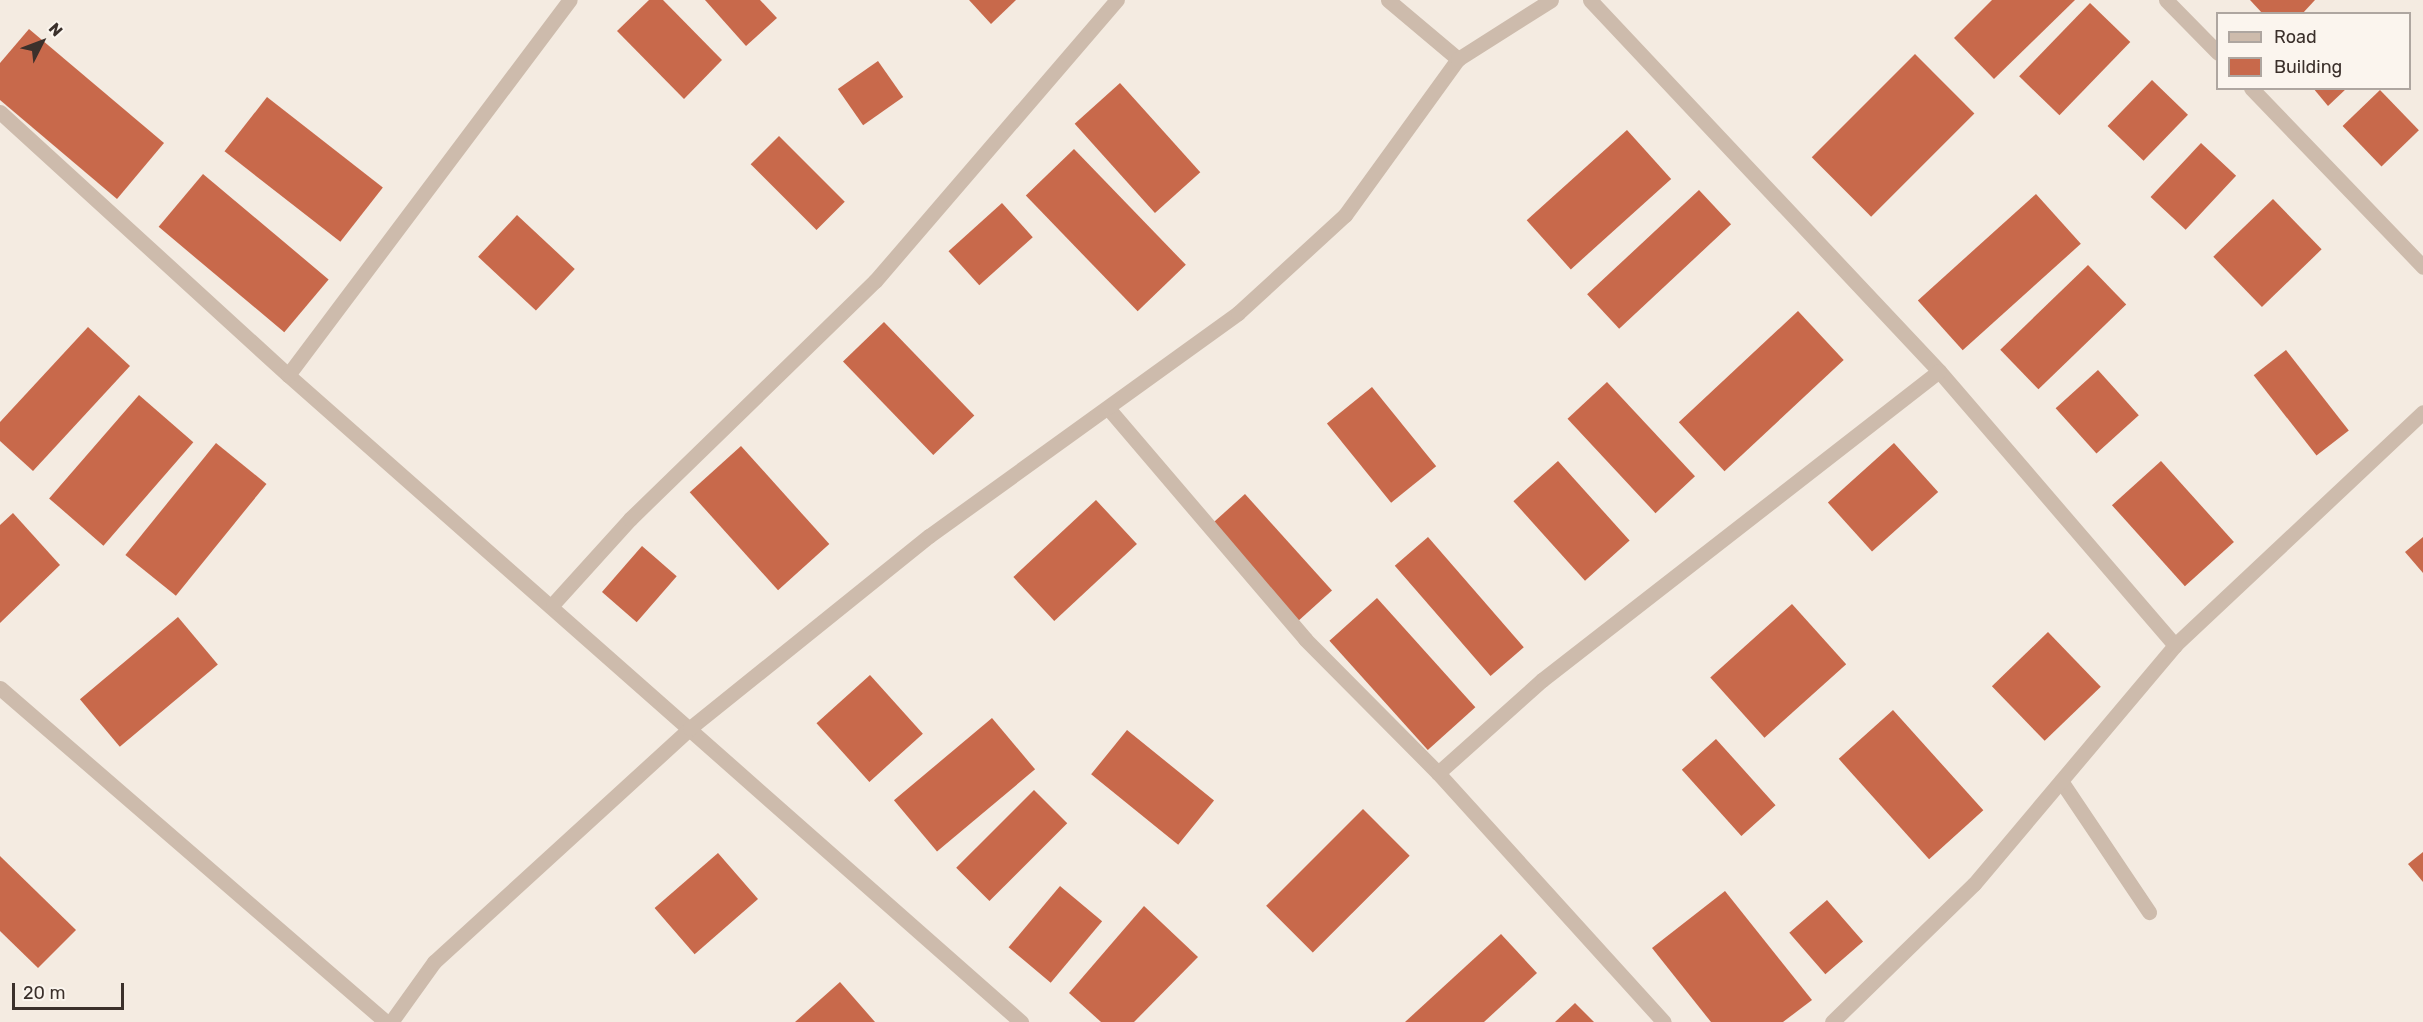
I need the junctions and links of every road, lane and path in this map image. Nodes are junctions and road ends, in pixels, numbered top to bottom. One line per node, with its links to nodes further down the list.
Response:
1 (570, 0): 13 (street)
2 (1117, 0): 16 (street)
3 (1388, 0): 8 (street)
4 (1551, 0): 8 (street)
5 (1590, 0): 12 (street)
6 (2166, 0): 7 (street)
7 (2216, 52)
8 (1458, 59): 14 (street)
9 (2253, 90): 11 (street)
10 (0, 112): 13 (street)
11 (2423, 267)
12 (1939, 371): 17 (street); 20 (street)
13 (288, 375): 16 (street)
14 (1108, 408): 19 (street); 20 (street)
15 (2423, 412): 17 (street)
16 (553, 604): 19 (street)
17 (2175, 645): 21 (street)
18 (0, 688): 23 (street)
19 (690, 728): 24 (street); 25 (street)
20 (1438, 773): 26 (street)
21 (2061, 781): 22 (street); 27 (street)
22 (2149, 912)
23 (386, 1022)
24 (391, 1022)
25 (1021, 1022)
26 (1664, 1022)
27 (1832, 1022)

